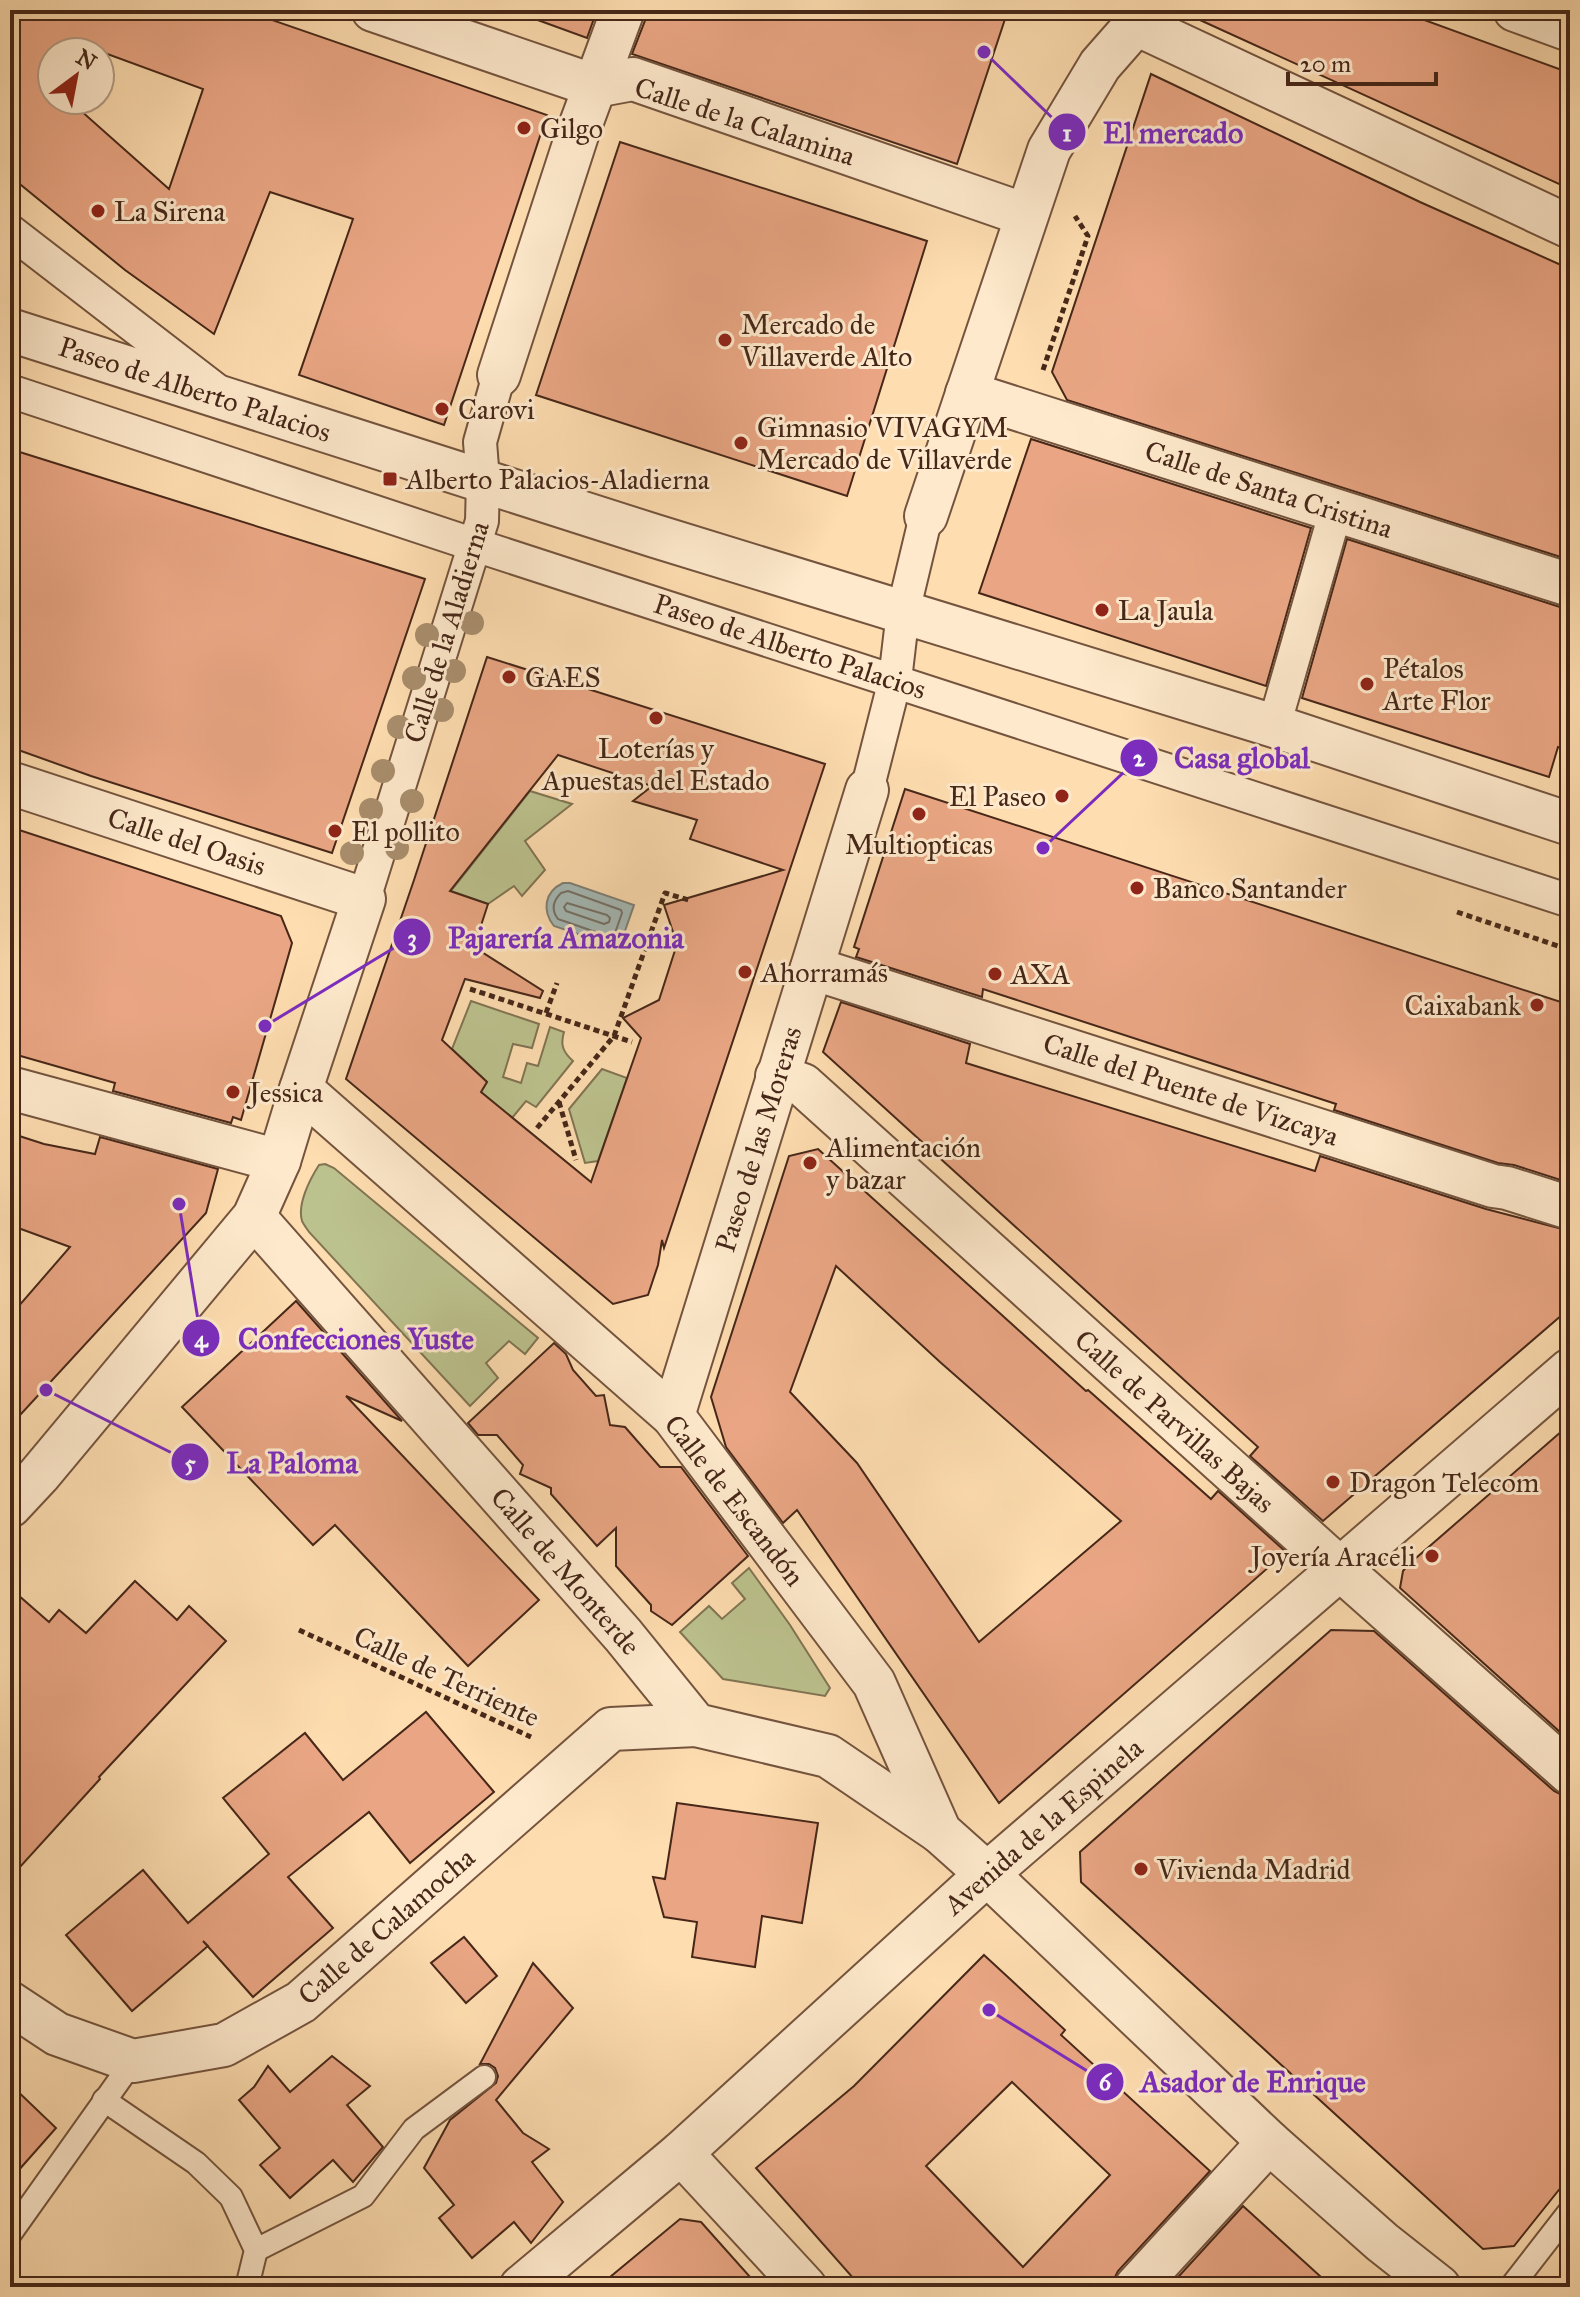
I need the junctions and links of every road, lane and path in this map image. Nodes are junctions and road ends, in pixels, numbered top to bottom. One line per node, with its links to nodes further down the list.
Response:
1 (373, 10): 6 (street, Calle de la Calamina)
2 (623, 10): 6 (street, Calle de la Aladierna)
3 (1515, 10): 5 (street)
4 (1139, 17): 7 (street, Paseo de las Moreras); 9 (street)
5 (1570, 30)
6 (595, 86): 7 (street, Calle de la Calamina); 12 (street, Calle de la Aladierna)
7 (1026, 215): 15 (street, Paseo de las Moreras)
8 (1075, 216): 13 (path)
9 (1570, 227)
10 (10, 231): 16 (street)
11 (10, 330): 16 (street, Paseo de Alberto Palacios)
12 (499, 375): 17 (street, Calle de la Aladierna)
13 (1041, 376)
14 (10, 391): 20 (street, Paseo de Alberto Palacios)
15 (967, 393): 18 (street, Calle de Santa Cristina); 19 (street, Paseo de las Moreras)
16 (230, 401): 17 (street, Paseo de Alberto Palacios)
17 (483, 480): 20 (street, Calle de la Aladierna); 22 (street, Paseo de Alberto Palacios)
18 (1336, 510): 21 (street, Calle de Santa Cristina); 24 (street)
19 (926, 516): 22 (street, Paseo de las Moreras)
20 (475, 545): 23 (street, Paseo de Alberto Palacios); 28 (street, Calle de la Aladierna)
21 (1570, 585)
22 (903, 612): 23 (street, Paseo de las Moreras); 24 (street, Paseo de Alberto Palacios)
23 (895, 680): 26 (street, Paseo de las Moreras); 30 (street, Paseo de Alberto Palacios)
24 (1274, 726): 27 (street, Paseo de Alberto Palacios)
25 (10, 783): 28 (street, Calle del Oasis)
26 (867, 790): 31 (street, Paseo de las Moreras)
27 (1570, 824)
28 (364, 899): 39 (street, Calle de la Aladierna)
29 (692, 901): 35 (path)
30 (1570, 901)
31 (812, 968): 37 (street, Paseo de las Moreras); 44 (street, Calle del Puente de Vizcaya)
32 (557, 983): 34 (path)
33 (470, 989): 34 (path)
34 (546, 1013): 35 (path)
35 (614, 1036): 36 (path); 40 (path)
36 (632, 1042)
37 (777, 1076): 47 (street, Paseo de las Moreras); 50 (street, Calle de Parvillas Bajas)
38 (10, 1088): 43 (street)
39 (301, 1089): 43 (street, Calle de la Aladierna); 47 (street, Calle de Escandón)
40 (559, 1102): 41 (path); 42 (path)
41 (537, 1128)
42 (576, 1160)
43 (279, 1161): 45 (street, Calle de la Aladierna)
44 (1570, 1208)
45 (254, 1217): 48 (street, Calle de la Aladierna); 52 (street, Calle de Monterde)
46 (1570, 1370): 50 (street, Avenida de la Espinela)
47 (673, 1416): 55 (street, Calle de Escandón)
48 (24, 1470): 49 (street, Calle de la Aladierna)
49 (10, 1506)
50 (1339, 1568): 54 (street, Calle de Parvillas Bajas); 56 (street, Avenida de la Espinela)
51 (299, 1630): 53 (path, Calle de Terriente)
52 (696, 1725): 53 (street, Calle de Calamocha); 55 (street)
53 (578, 1758): 58 (street, Calle de Calamocha)
54 (1570, 1773)
55 (940, 1832): 56 (street, Calle de Escandón)
56 (987, 1874): 61 (street, Calle de Escandón); 62 (street, Avenida de la Espinela)
57 (10, 2003): 58 (street, Calle de Calamocha)
58 (133, 2061): 60 (lane)
59 (484, 2077): 65 (lane)
60 (104, 2100): 64 (lane); 65 (lane)
61 (1269, 2142): 69 (street); 70 (street, Calle de Escandón)
62 (681, 2153): 67 (street, Avenida de la Espinela); 68 (street)
63 (1570, 2211): 71 (lane)
64 (10, 2234)
65 (256, 2250): 66 (lane)
66 (247, 2287)
67 (521, 2287)
68 (805, 2287)
69 (1136, 2287)
70 (1439, 2287)
71 (1511, 2287)

